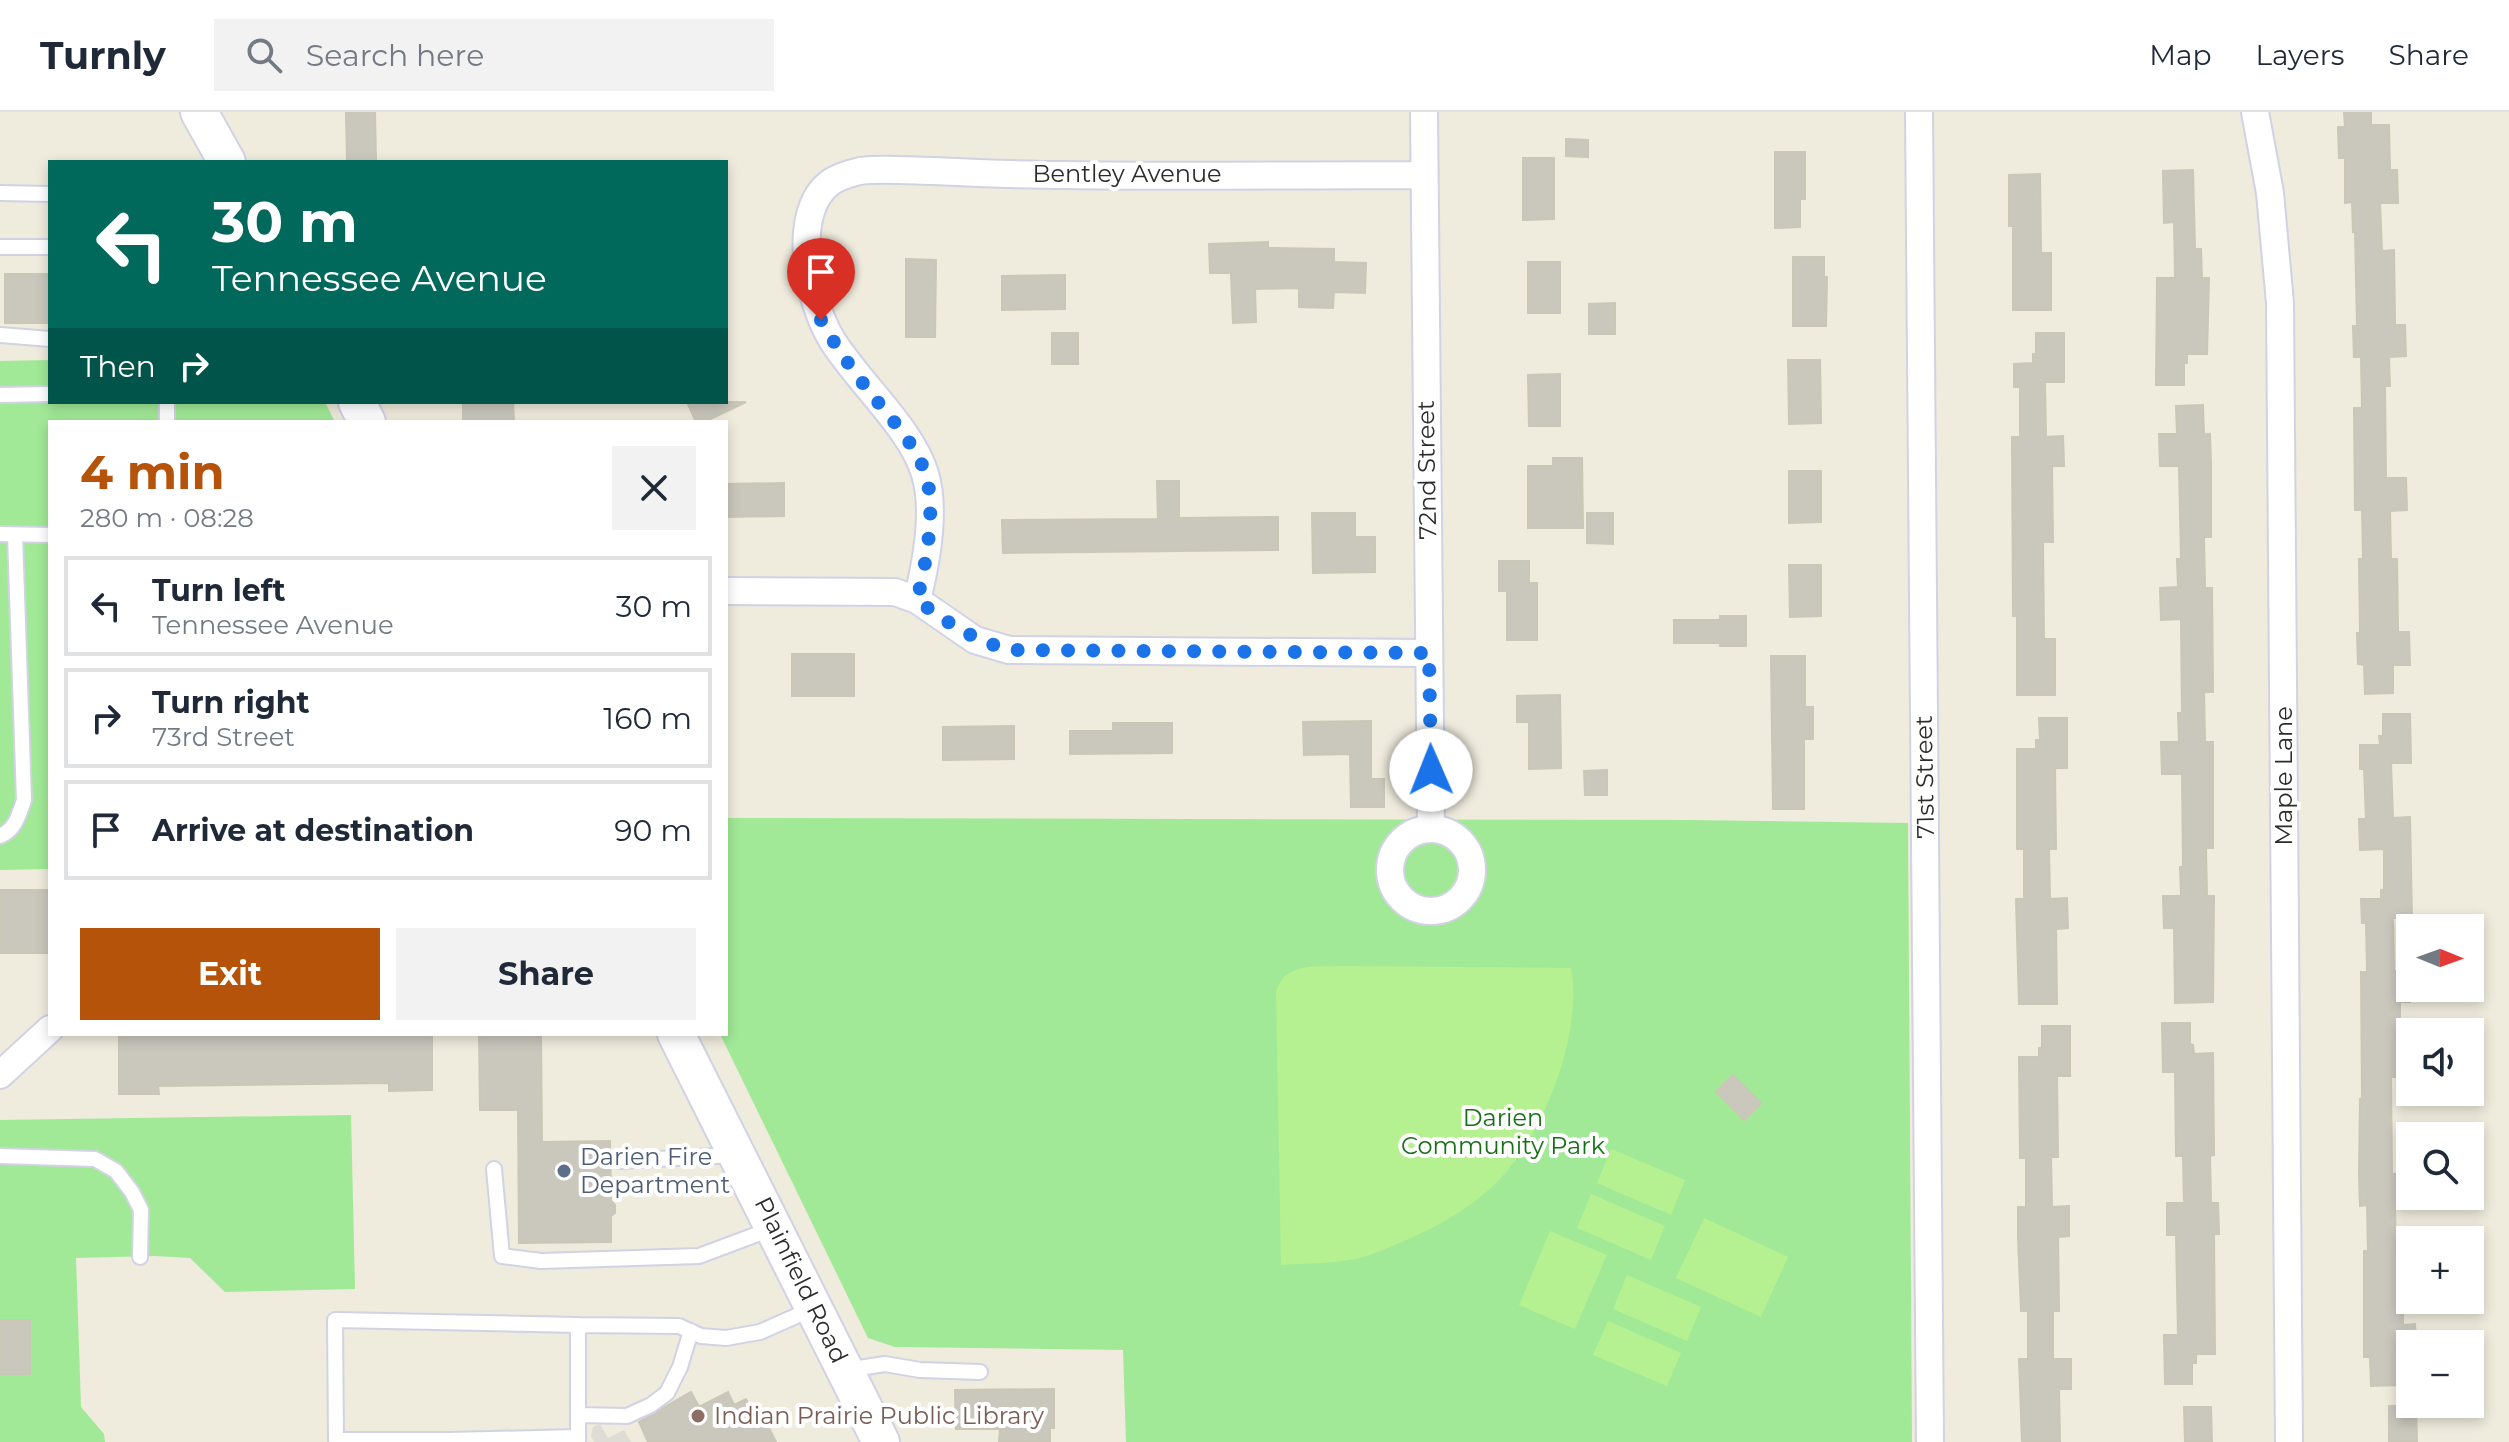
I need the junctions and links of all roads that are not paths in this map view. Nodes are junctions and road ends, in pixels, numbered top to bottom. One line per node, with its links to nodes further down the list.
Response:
1 (199, 112): 5 (main road)
2 (1424, 112): 6 (street, 72nd Street)
3 (1919, 112): 40 (street, 71st Street)
4 (2255, 112): 41 (street, Maple Lane)
5 (226, 160)
6 (1424, 175): 18 (street, Bentley Avenue); 19 (street, 72nd Street)
7 (0, 193): 8 (lane)
8 (48, 194)
9 (0, 247): 10 (lane)
10 (48, 247)
11 (0, 335): 12 (lane)
12 (48, 339)
13 (48, 394): 14 (lane)
14 (0, 395)
15 (8, 534): 16 (lane); 21 (lane)
16 (48, 535)
17 (728, 591): 18 (street)
18 (917, 600): 19 (street)
19 (1429, 653): 20 (street, 72nd Street)
20 (1431, 828)
21 (0, 836)
22 (48, 1031): 24 (street)
23 (677, 1036): 25 (main road, Plainfield Road)
24 (0, 1075)
25 (738, 1155): 27 (lane); 29 (main road, Plainfield Road)
26 (0, 1156): 30 (lane)
27 (620, 1161)
28 (494, 1169): 29 (lane)
29 (775, 1228): 31 (main road, Plainfield Road)
30 (140, 1257)
31 (815, 1307): 33 (lane); 34 (main road, Plainfield Road)
32 (578, 1325): 33 (lane); 36 (lane); 38 (lane)
33 (691, 1331): 36 (lane)
34 (845, 1370): 35 (lane); 39 (main road, Plainfield Road)
35 (980, 1372)
36 (578, 1415): 37 (lane)
37 (578, 1440): 38 (lane)
38 (449, 1441)
39 (881, 1442)
40 (1930, 1442)
41 (2289, 1442)

